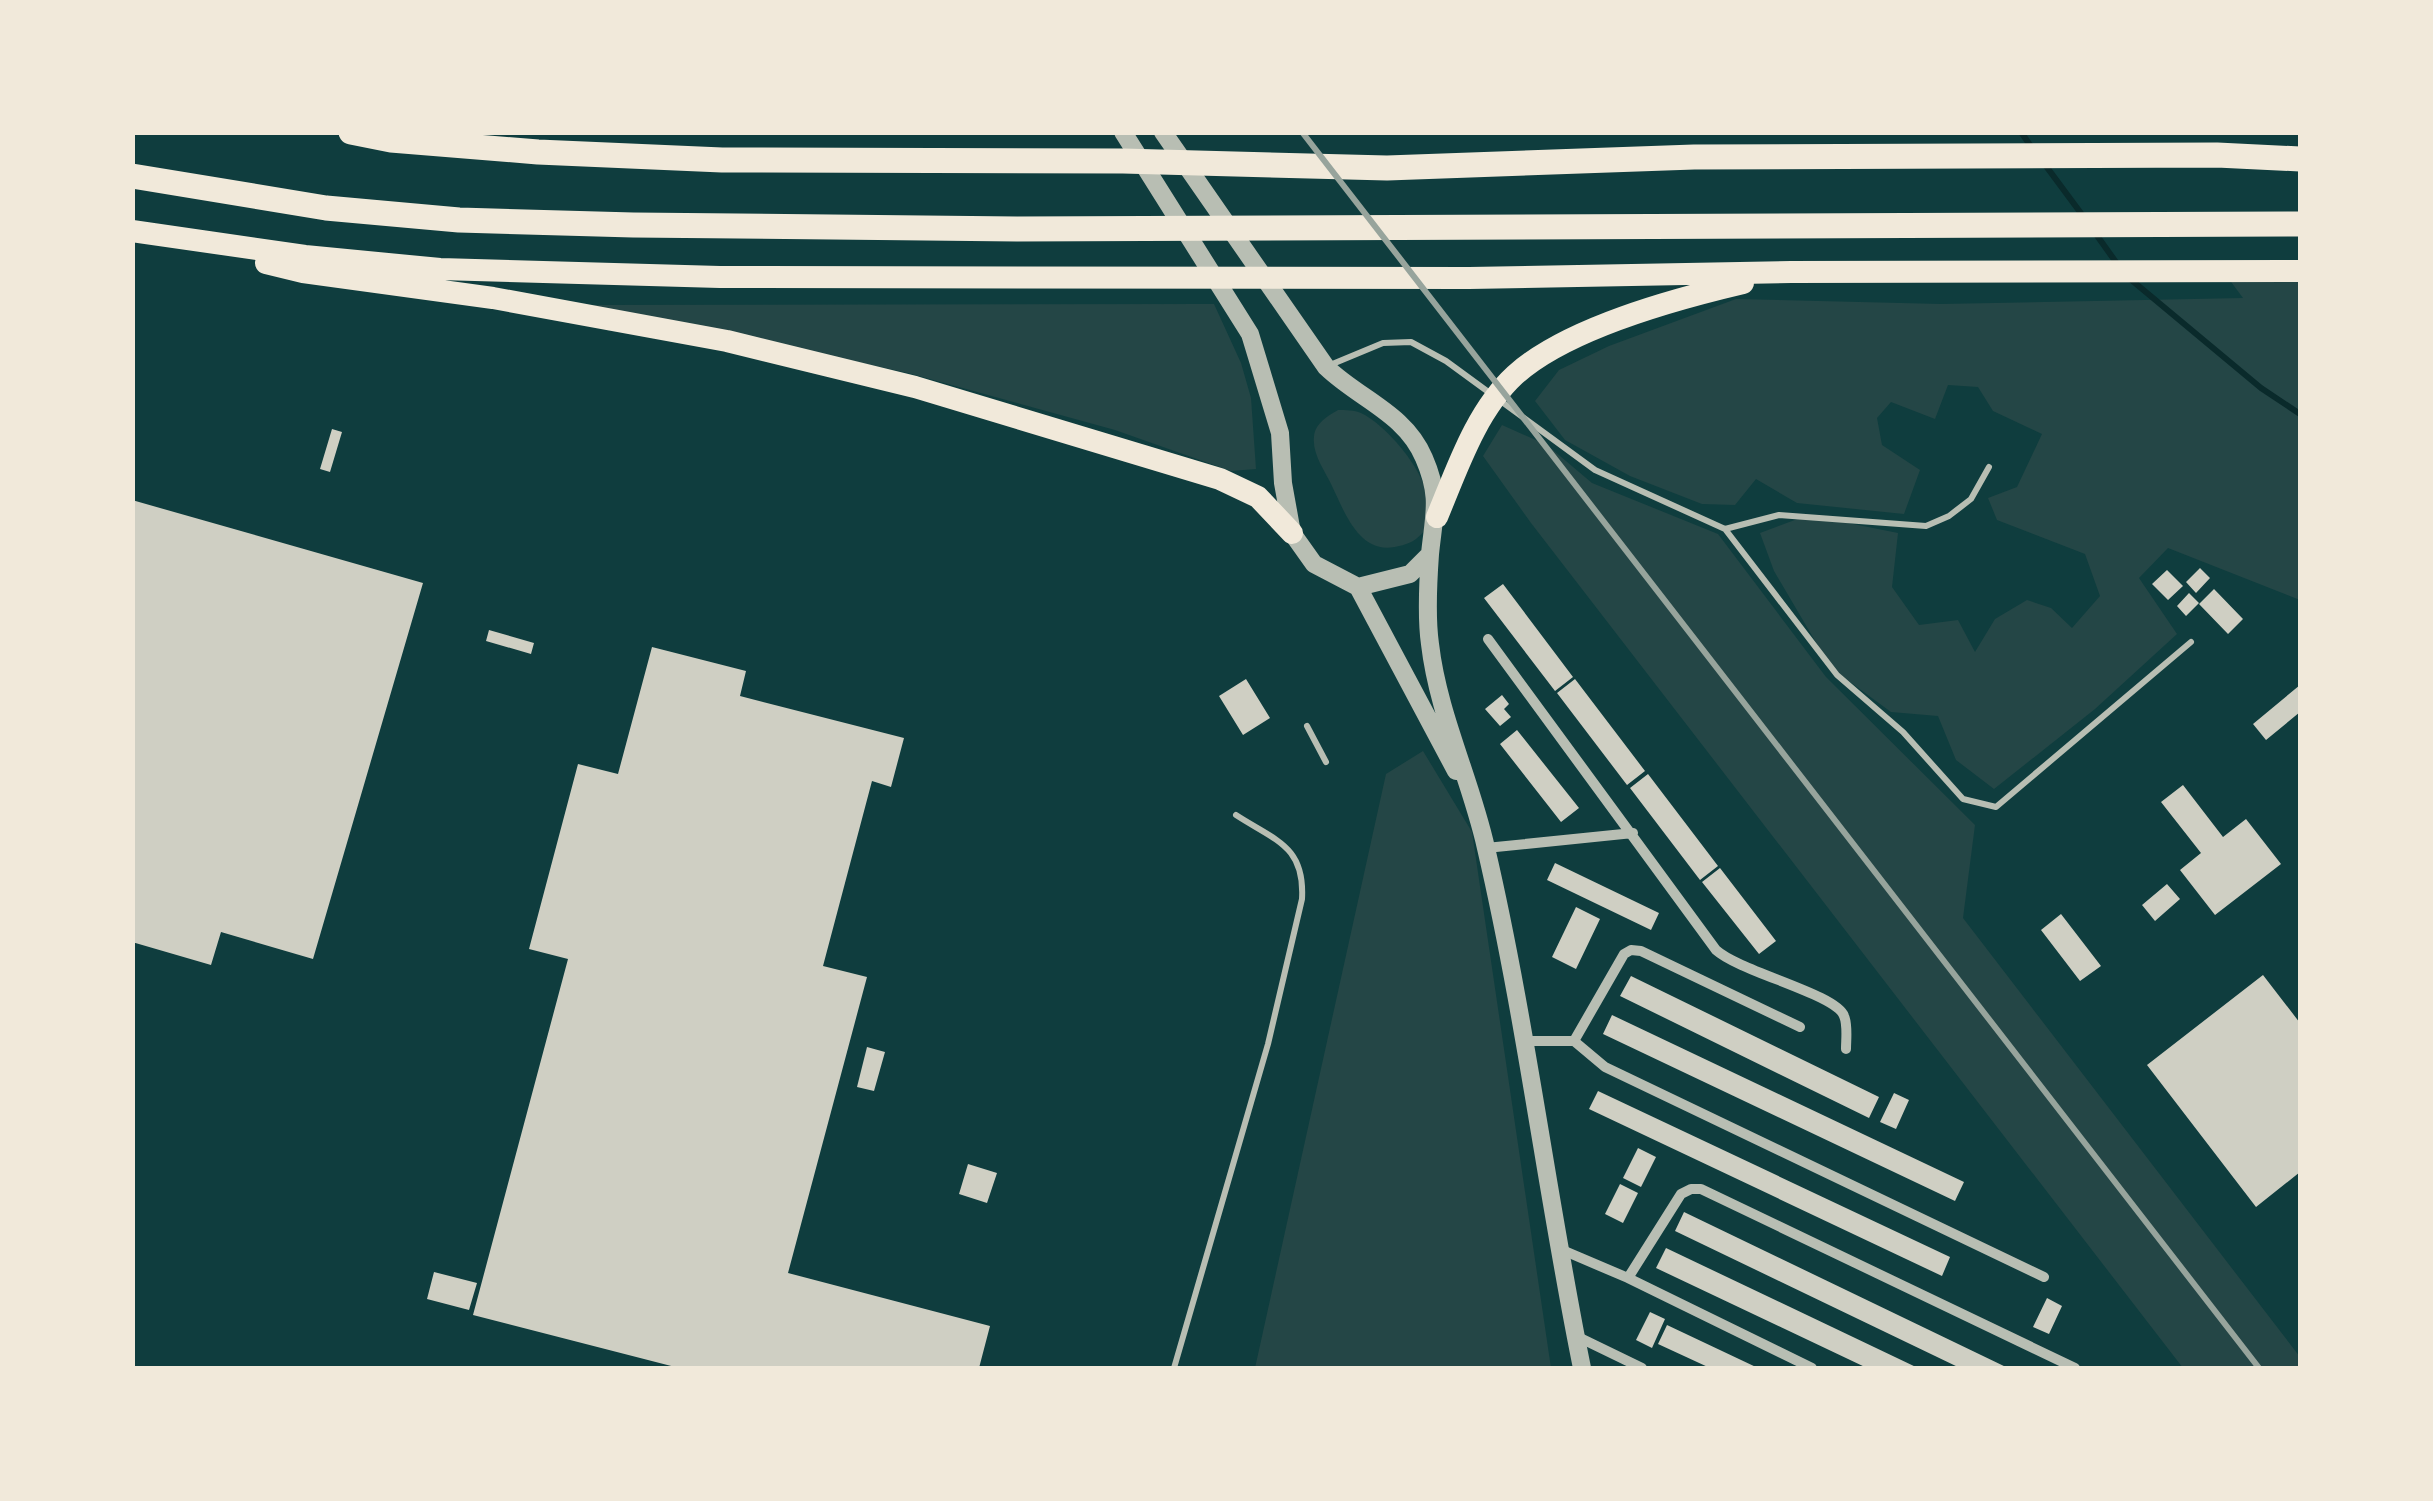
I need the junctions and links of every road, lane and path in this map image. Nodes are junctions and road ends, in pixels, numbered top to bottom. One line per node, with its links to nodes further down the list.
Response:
1 (352, 132): 4 (highway)
2 (1123, 132): 15 (street)
3 (1164, 132): 11 (street)
4 (2300, 158)
5 (132, 176): 6 (highway)
6 (2300, 224)
7 (132, 232): 8 (highway)
8 (162, 238): 9 (highway); 15 (highway)
9 (1791, 272): 10 (highway); 13 (highway)
10 (2300, 272)
11 (1326, 367): 13 (street); 14 (lane)
12 (1989, 467): 14 (lane)
13 (1437, 517): 16 (street)
14 (1725, 529): 19 (lane)
15 (1292, 533): 17 (street)
16 (1430, 554): 17 (street); 20 (street)
17 (1358, 587): 21 (street)
18 (1488, 639): 26 (street)
19 (2191, 642)
20 (1439, 687): 21 (lane); 24 (street)
21 (1424, 708): 24 (street)
22 (1307, 726): 23 (lane)
23 (1326, 762)
24 (1475, 807): 27 (street)
25 (1236, 815): 36 (lane)
26 (1633, 833): 27 (street); 31 (street)
27 (1486, 848): 29 (street)
28 (1800, 1027): 30 (street)
29 (1524, 1041): 30 (street); 32 (street)
30 (1574, 1041): 33 (street)
31 (1846, 1049)
32 (1558, 1249): 34 (street); 35 (street)
33 (2044, 1277)
34 (1628, 1278): 39 (street); 40 (street)
35 (1576, 1336): 37 (street); 38 (street)
36 (1174, 1368)
37 (1582, 1368)
38 (1642, 1368)
39 (1812, 1368)
40 (2075, 1368)

